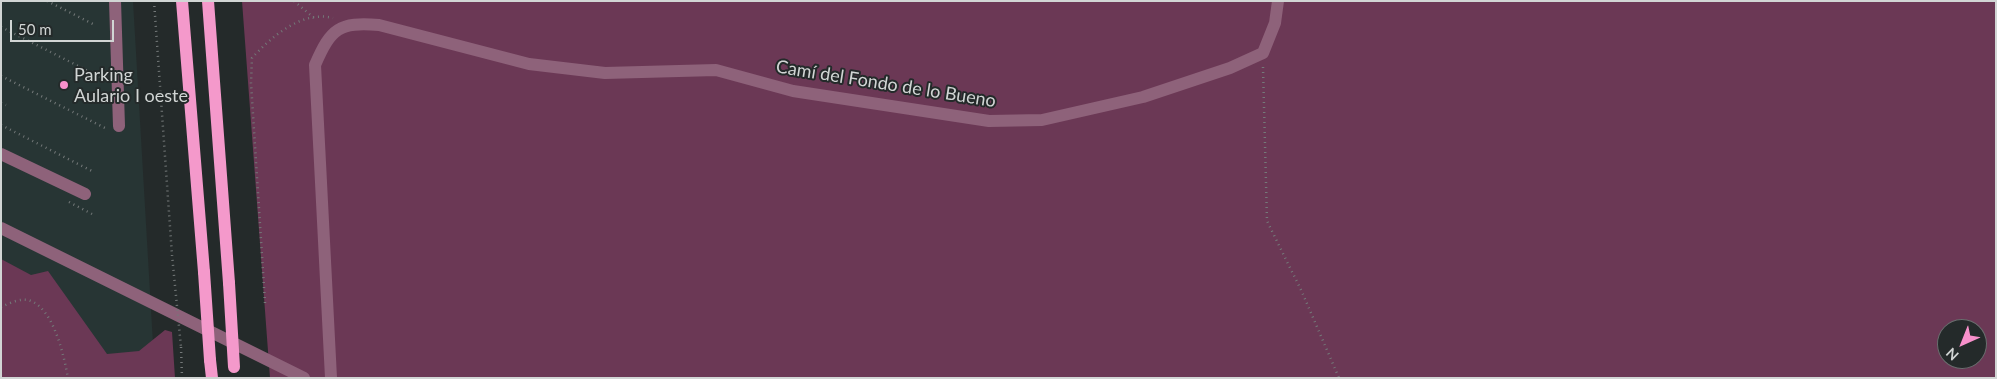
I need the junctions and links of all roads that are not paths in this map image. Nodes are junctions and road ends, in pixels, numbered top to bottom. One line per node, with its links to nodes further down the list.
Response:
1 (114, 1): 5 (street)
2 (182, 1): 10 (main road, bridge)
3 (208, 1): 9 (main road, bridge)
4 (1278, 1): 12 (street, Camí del Fondo de lo Bueno)
5 (114, 128)
6 (1, 154): 7 (street)
7 (85, 194)
8 (1, 228): 11 (street)
9 (235, 372)
10 (212, 378)
11 (304, 378)
12 (330, 378)

